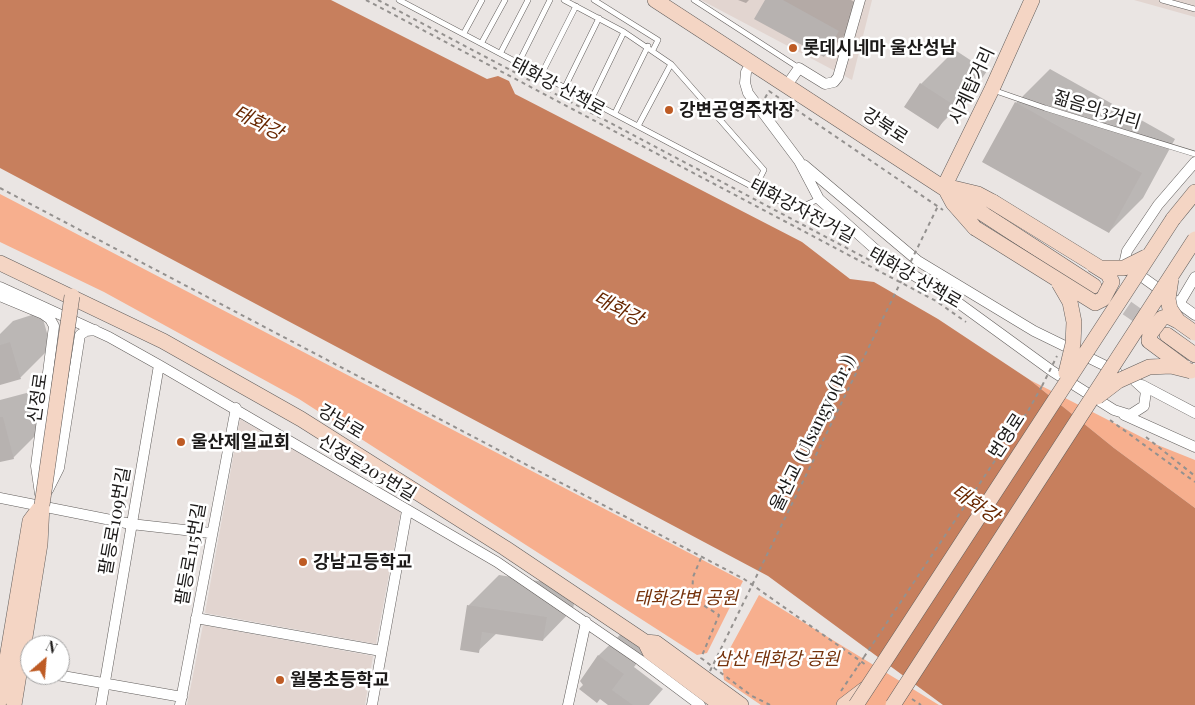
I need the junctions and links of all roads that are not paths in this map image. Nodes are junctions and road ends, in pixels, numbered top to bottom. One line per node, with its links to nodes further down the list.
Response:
1 (399, 0): 17 (lane)
2 (482, 0): 17 (lane)
3 (505, 0): 18 (lane)
4 (528, 0): 20 (lane)
5 (550, 0): 21 (lane)
6 (594, 0): 19 (lane)
7 (655, 0): 22 (main road, 강북로)
8 (694, 0): 24 (lane)
9 (860, 0): 24 (street)
10 (1032, 0): 28 (main road, 시계탑거리)
11 (1162, 0): 14 (lane)
12 (568, 1): 13 (lane)
13 (576, 6): 15 (lane); 25 (lane)
14 (1195, 10)
15 (599, 18): 16 (lane); 27 (lane)
16 (624, 32): 19 (lane); 29 (lane)
17 (464, 33): 18 (lane)
18 (482, 42): 20 (lane)
19 (651, 48): 23 (lane); 30 (lane)
20 (501, 52): 21 (lane)
21 (519, 62): 25 (lane)
22 (752, 62): 26 (main road, 강북로); 33 (street)
23 (670, 64): 31 (lane); 36 (lane)
24 (798, 68): 26 (street)
25 (541, 75): 27 (lane)
26 (788, 85): 35 (main road, 강북로)
27 (565, 87): 29 (lane)
28 (992, 90): 32 (lane, 젊음의3거리); 35 (main road, 시계탑거리)
29 (590, 100): 30 (lane)
30 (615, 113): 31 (lane)
31 (638, 126): 36 (lane)
32 (1195, 154)
33 (799, 162): 38 (street); 59 (street)
34 (1195, 162): 50 (street)
35 (944, 187): 42 (main road, bridge); 45 (main road, bridge); 46 (main road, 강북로)
36 (755, 188): 38 (lane)
37 (1195, 192): 40 (main road, 번영로, bridge)
38 (819, 199): 63 (street)
39 (1195, 240): 43 (main road, bridge)
40 (1148, 256): 42 (main road, bridge); 60 (main road, 번영로, bridge)
41 (0, 263): 49 (main road, 강남로)
42 (1092, 264): 45 (main road, bridge)
43 (1173, 272): 52 (main road, bridge); 61 (main road, bridge)
44 (1195, 277): 50 (street)
45 (1054, 279): 60 (main road, bridge)
46 (1094, 286)
47 (0, 287): 53 (street, 신정로203번길)
48 (0, 296): 68 (street)
49 (72, 296): 68 (main road, 신정로, bridge); 76 (main road, 강남로)
50 (1179, 304): 51 (street)
51 (1195, 315)
52 (1178, 321): 54 (main road, bridge); 58 (main road, bridge)
53 (95, 330): 57 (street, 신정로203번길); 68 (street)
54 (1195, 333)
55 (1167, 335): 56 (main road)
56 (1195, 355)
57 (159, 364): 62 (street, 신정로203번길); 70 (street, 팔등로109번길)
58 (1193, 373): 61 (main road, bridge)
59 (1135, 381): 63 (street); 64 (street); 65 (street)
60 (1058, 384): 82 (main road, 번영로, bridge)
61 (1086, 406): 95 (main road, bridge)
62 (236, 408): 69 (street, 신정로203번길); 71 (street, 팔등로115번길)
63 (1110, 414): 66 (street)
64 (1195, 414)
65 (1195, 418)
66 (1195, 447)
67 (0, 498): 68 (street)
68 (42, 505): 70 (street); 72 (main road, 신정로)
69 (407, 511): 74 (street, 신정로203번길); 77 (street)
70 (131, 524): 71 (street); 80 (street, 팔등로109번길)
71 (211, 533): 73 (street, 팔등로115번길)
72 (29, 569): 75 (main road, 신정로); 83 (main road, 신정로)
73 (196, 618): 77 (street); 84 (street, 팔등로115번길)
74 (586, 622): 90 (street); 91 (street, 신정로203번길)
75 (26, 635)
76 (645, 642): 79 (main road, 강남로); 86 (main road, 강남로)
77 (382, 651): 89 (street)
78 (70, 678): 80 (street)
79 (710, 679): 86 (main road); 92 (main road, 강남로); 93 (main road)
80 (104, 684): 84 (street); 88 (street, 팔등로109번길)
81 (20, 685): 87 (main road, 신정로)
82 (866, 688): 85 (main road); 94 (main road, 번영로, bridge)
83 (0, 700)
84 (181, 701)
85 (841, 701)
86 (719, 704)
87 (14, 705)
88 (100, 705)
89 (372, 705)
90 (568, 705)
91 (700, 705)
92 (741, 705)
93 (752, 705)
94 (856, 705)
95 (893, 705)

